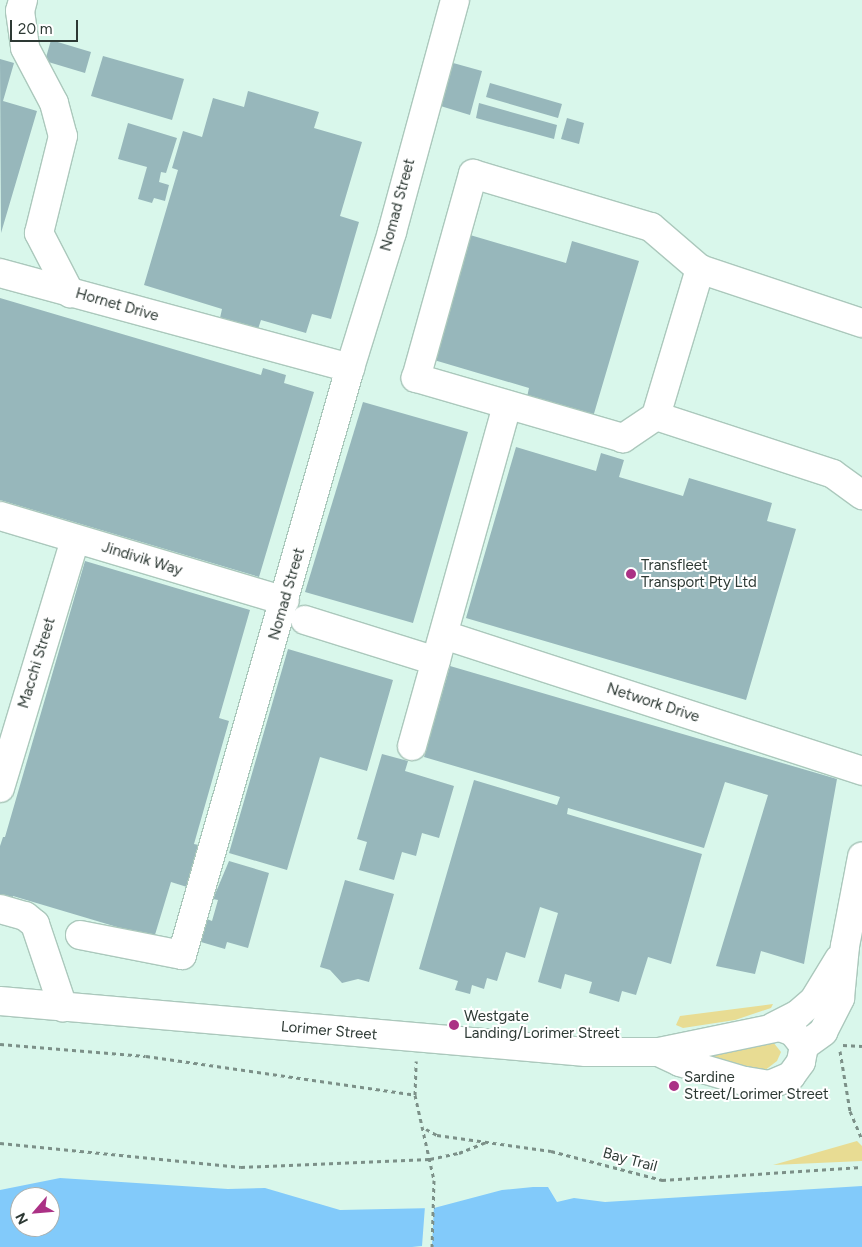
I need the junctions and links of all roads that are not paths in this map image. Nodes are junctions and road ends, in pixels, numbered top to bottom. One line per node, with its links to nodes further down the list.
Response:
1 (23, 0): 5 (street, Hornet Drive)
2 (455, 0): 7 (street, Nomad Street)
3 (700, 269): 6 (street); 8 (street); 9 (street)
4 (0, 273): 5 (street)
5 (70, 292): 7 (street, Hornet Drive)
6 (862, 323)
7 (350, 368): 13 (street, Nomad Street)
8 (507, 405): 9 (street); 15 (street)
9 (656, 416): 10 (street)
10 (862, 495)
11 (0, 516): 12 (street, Jindivik Way)
12 (75, 539): 13 (street, Jindivik Way); 19 (street, Macchi Street)
13 (285, 601): 22 (street, Nomad Street)
14 (305, 620): 16 (street)
15 (444, 635): 16 (street); 18 (street, Network Drive)
16 (436, 661): 17 (street)
17 (412, 746)
18 (862, 771)
19 (0, 788)
20 (862, 857): 23 (street)
21 (0, 909): 25 (street)
22 (80, 935)
23 (845, 946): 26 (street, Lorimer Street); 27 (street)
24 (0, 1001): 25 (street, Lorimer Street)
25 (63, 1007): 28 (street, Lorimer Street)
26 (773, 1027): 27 (street); 28 (street, Lorimer Street)
27 (804, 1046): 28 (street, Lorimer Street)
28 (659, 1052)

